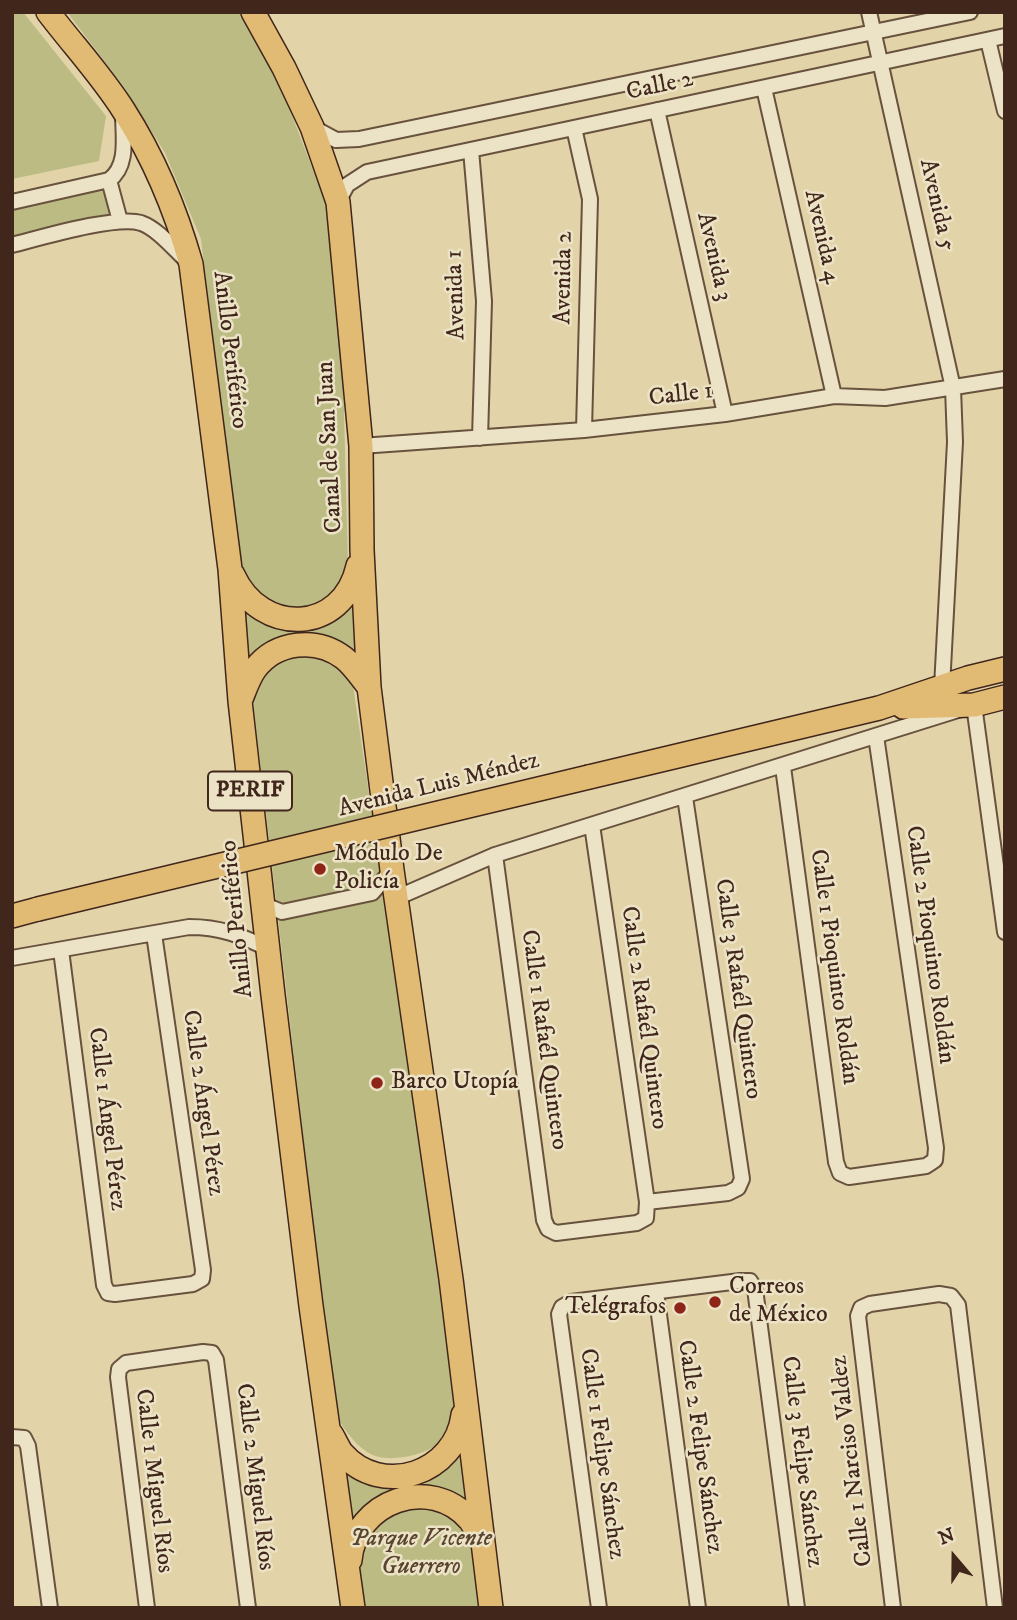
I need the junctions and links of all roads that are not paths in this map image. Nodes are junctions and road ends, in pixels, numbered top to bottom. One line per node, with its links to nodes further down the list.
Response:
1 (48, 12): 10 (main road, Anillo Periférico / PERIF)
2 (253, 12): 13 (main road, Canal de San Juan)
3 (869, 12): 5 (street, Avenida 5)
4 (970, 12): 5 (street, Calle 2)
5 (874, 32): 8 (street, Avenida 5); 13 (street, Calle 2)
6 (1005, 36): 7 (street, Calle 2)
7 (988, 40): 8 (street, Calle 2); 12 (street)
8 (881, 63): 9 (street, Calle 2); 23 (street, Avenida 5)
9 (764, 88): 11 (street, Calle 2); 24 (street, Avenida 4)
10 (123, 110): 16 (street); 21 (main road, Anillo Periférico / PERIF)
11 (657, 110): 14 (street, Calle 2); 25 (street, Avenida 3)
12 (1005, 111)
13 (312, 127): 18 (main road, Canal de San Juan)
14 (574, 128): 15 (street, Calle 2); 26 (street, Avenida 2)
15 (471, 150): 18 (street, Calle 2); 27 (street, Avenida 1)
16 (109, 180): 17 (street); 19 (street)
17 (12, 202)
18 (338, 202): 28 (main road, Canal de San Juan)
19 (120, 221): 20 (street); 21 (street)
20 (12, 245)
21 (191, 264): 30 (main road, Anillo Periférico / PERIF)
22 (1005, 379): 23 (street, Calle 1)
23 (953, 388): 24 (street, Calle 1); 33 (street, Avenida 5)
24 (834, 396): 25 (street, Calle 1)
25 (724, 414): 26 (street, Calle 1)
26 (584, 430): 27 (street, Calle 1)
27 (480, 438): 28 (street, Calle 1)
28 (361, 446): 29 (main road, Canal de San Juan)
29 (362, 550): 30 (main road); 32 (main road, Canal de San Juan)
30 (230, 569): 35 (main road, Anillo Periférico / PERIF)
31 (1005, 669): 33 (main road, Avenida Luis Méndez)
32 (369, 687): 35 (main road); 43 (main road, Canal de San Juan)
33 (942, 687): 37 (main road, Avenida Luis Méndez)
34 (1005, 697): 36 (main road, Avenida Luis Méndez)
35 (240, 701): 45 (main road, Anillo Periférico / PERIF)
36 (974, 705): 37 (main road, Avenida Luis Méndez); 38 (street, Avenida Luis Méndez); 47 (street)
37 (879, 708): 46 (main road, Avenida Luis Méndez, bridge)
38 (876, 737): 39 (street, Avenida Luis Méndez); 52 (street, Calle 2 Pioquinto Roldán)
39 (783, 766): 40 (street, Avenida Luis Méndez); 52 (street, Calle 1 Pioquinto Roldán)
40 (685, 797): 41 (street, Avenida Luis Méndez); 53 (street, Calle 3 Rafaél Quintero)
41 (592, 825): 42 (street, Avenida Luis Méndez); 53 (street, Calle 2 Rafaél Quintero)
42 (495, 855): 44 (street, Avenida Luis Méndez); 53 (street, Calle 1 Rafaél Quintero)
43 (392, 870): 44 (main road, Canal de San Juan); 45 (street)
44 (396, 898): 57 (main road)
45 (262, 904): 49 (main road, Anillo Periférico / PERIF)
46 (12, 916)
47 (1005, 932)
48 (154, 934): 49 (street); 50 (street); 55 (street, Calle 2 Ángel Pérez)
49 (267, 948): 58 (main road, Anillo Periférico / PERIF)
50 (61, 950): 51 (street); 55 (street, Calle 1 Ángel Pérez)
51 (12, 958)
52 (840, 1173)
53 (647, 1210)
54 (656, 1292): 67 (street, Calle 1 Felipe Sánchez); 68 (street, Calle 2 Felipe Sánchez); 69 (street, Calle 3 Felipe Sánchez)
55 (108, 1293)
56 (212, 1353): 63 (street, Calle 1 Miguel Ríos); 64 (street, Calle 2 Miguel Ríos)
57 (465, 1402): 58 (main road); 60 (main road)
58 (328, 1428): 61 (main road, Anillo Periférico / PERIF)
59 (18, 1438): 62 (street)
60 (484, 1545): 61 (main road); 66 (main road)
61 (349, 1578): 65 (main road, Anillo Periférico / PERIF)
62 (50, 1608)
63 (146, 1608)
64 (248, 1608)
65 (353, 1608)
66 (491, 1608)
67 (599, 1608)
68 (698, 1608)
69 (797, 1608)
70 (893, 1608): 71 (street, Calle 1 Narciso Valdez)
71 (995, 1608)

